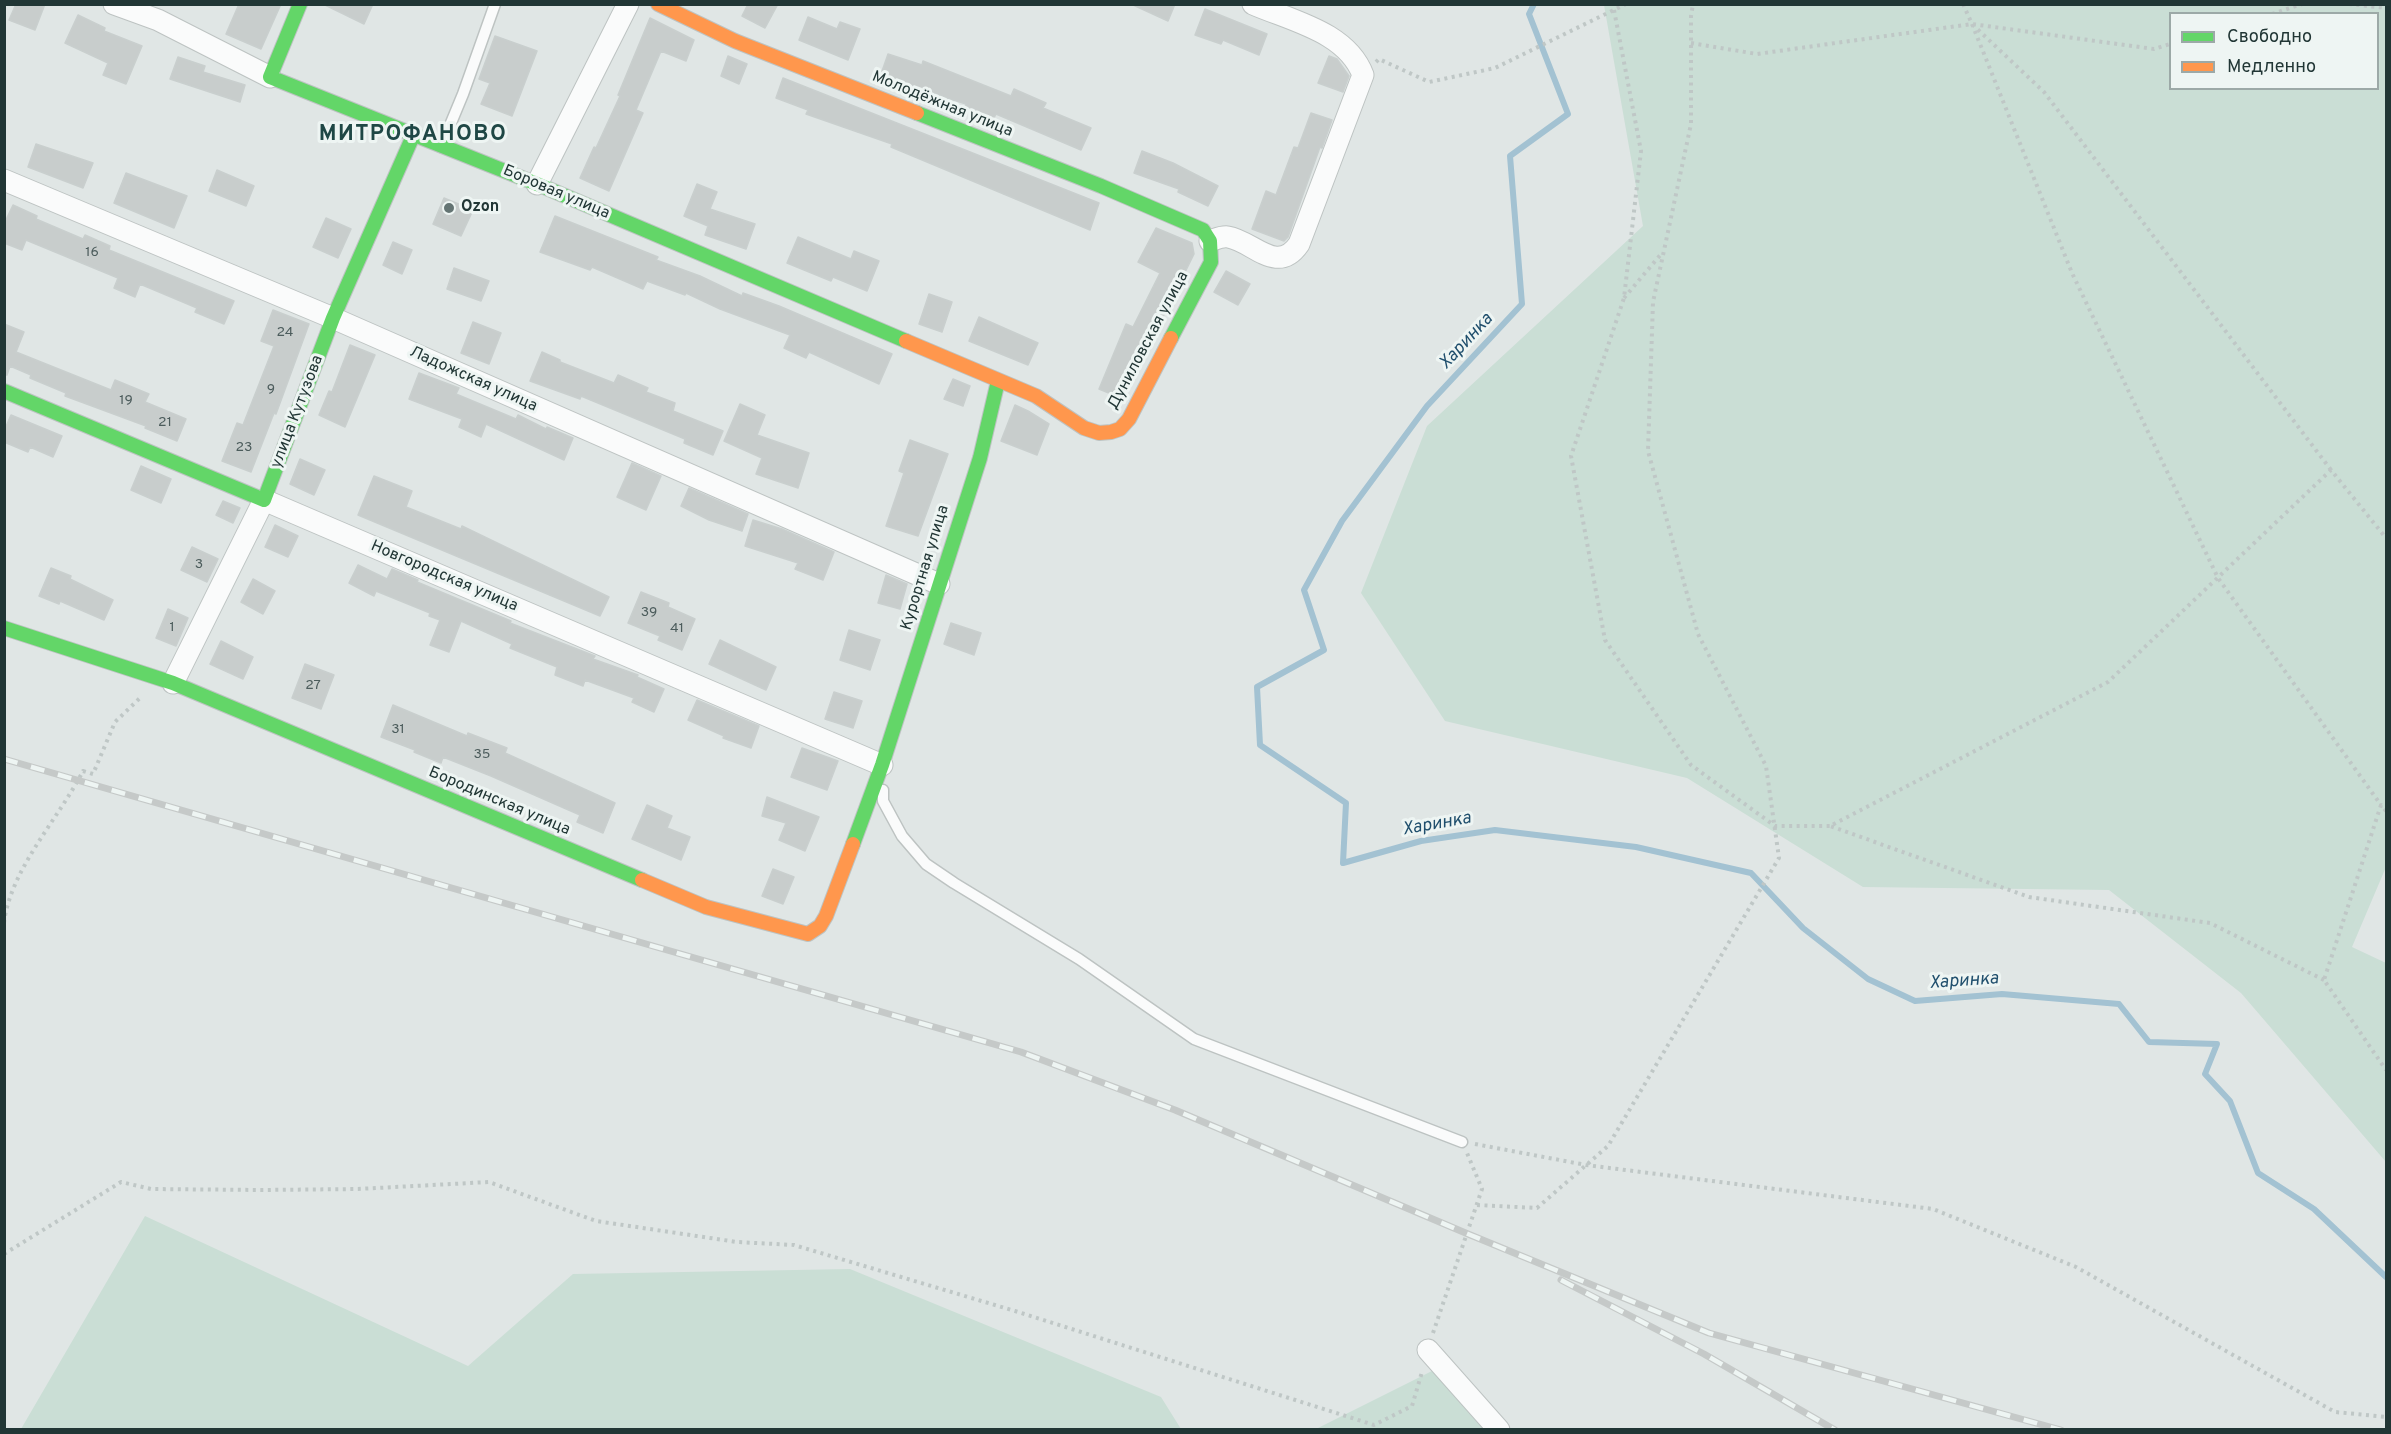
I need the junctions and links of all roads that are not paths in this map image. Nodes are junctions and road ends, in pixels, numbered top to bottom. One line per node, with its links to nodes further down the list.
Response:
1 (114, 4): 7 (street, Боровая улица)
2 (300, 4): 9 (street)
3 (495, 4): 11 (lane)
4 (628, 4): 13 (street)
5 (658, 4): 14 (street, Молодёжная улица)
6 (1253, 4): 8 (street)
7 (156, 12): 9 (street, Боровая улица)
8 (1295, 13): 14 (street)
9 (270, 77): 10 (street, Боровая улица)
10 (413, 136): 11 (street, Боровая улица); 15 (street, улица Кутузова)
11 (441, 147): 13 (street, Боровая улица)
12 (4, 180): 15 (street, Ладожская улица)
13 (537, 184): 16 (street, Боровая улица)
14 (1210, 241): 16 (street, Дуниловская улица)
15 (333, 318): 18 (street, улица Кутузова); 19 (street, Ладожская улица)
16 (998, 381): 19 (street, Курортная улица)
17 (4, 391): 18 (street, Новгородская улица)
18 (264, 500): 21 (street, улица Кутузова); 22 (street, Новгородская улица)
19 (939, 584): 22 (street, Курортная улица)
20 (4, 628): 21 (street, Бородинская улица)
21 (167, 681): 22 (street, Бородинская улица)
22 (882, 765): 23 (lane)
23 (1462, 1142)
24 (1428, 1350): 25 (street)
25 (1499, 1430)

